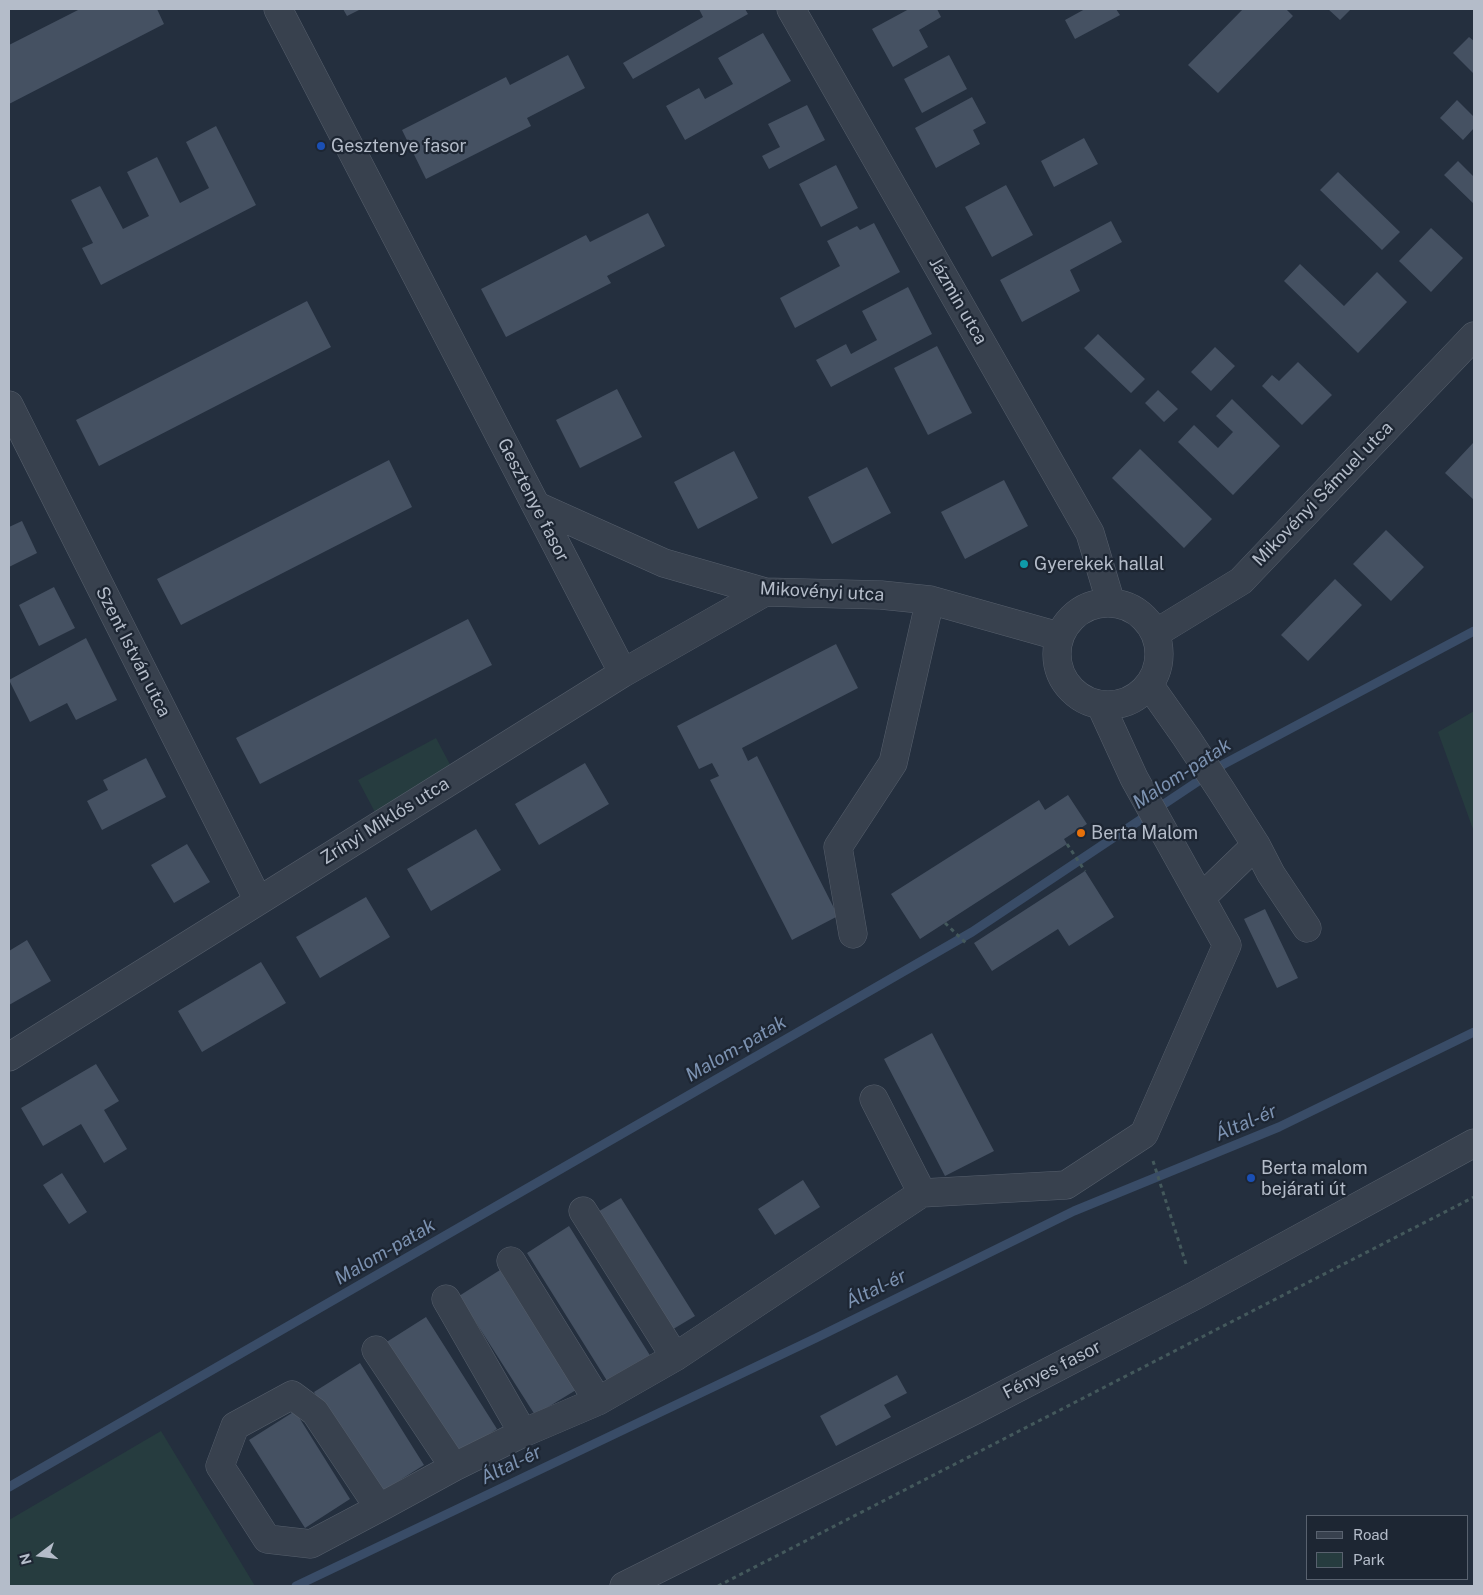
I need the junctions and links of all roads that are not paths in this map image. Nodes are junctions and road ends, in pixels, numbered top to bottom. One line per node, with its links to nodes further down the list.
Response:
1 (278, 9): 5 (street, Gesztenye fasor)
2 (791, 9): 8 (street, Jázmin utca)
3 (1474, 336): 9 (street, Mikovényi Sámuel utca)
4 (9, 405): 16 (street, Szent István utca)
5 (537, 506): 6 (street, Mikovényi utca); 11 (street, Gesztenye fasor)
6 (765, 592): 7 (street, Mikovényi utca); 11 (street, Zrínyi Miklós utca)
7 (930, 600): 10 (street, Mikovényi utca); 18 (street)
8 (1110, 600): 9 (street); 10 (street)
9 (1156, 633): 12 (street)
10 (1058, 636): 13 (street)
11 (623, 673): 16 (street, Zrínyi Miklós utca)
12 (1150, 686): 13 (street); 14 (street)
13 (1101, 706): 15 (street)
14 (1256, 845): 15 (street); 17 (street)
15 (1201, 898): 22 (street)
16 (258, 900): 19 (street, Zrínyi Miklós utca)
17 (1307, 928)
18 (853, 934)
19 (9, 1057)
20 (874, 1100): 22 (street)
21 (1474, 1143): 32 (street, Fényes fasor)
22 (922, 1193): 27 (street)
23 (583, 1211): 27 (street)
24 (511, 1262): 28 (street)
25 (446, 1298): 29 (street)
26 (376, 1350): 30 (street)
27 (675, 1357): 28 (street)
28 (598, 1401): 29 (street)
29 (523, 1433): 30 (street)
30 (454, 1467): 31 (street)
31 (379, 1508): 31 (street)
32 (624, 1586)

